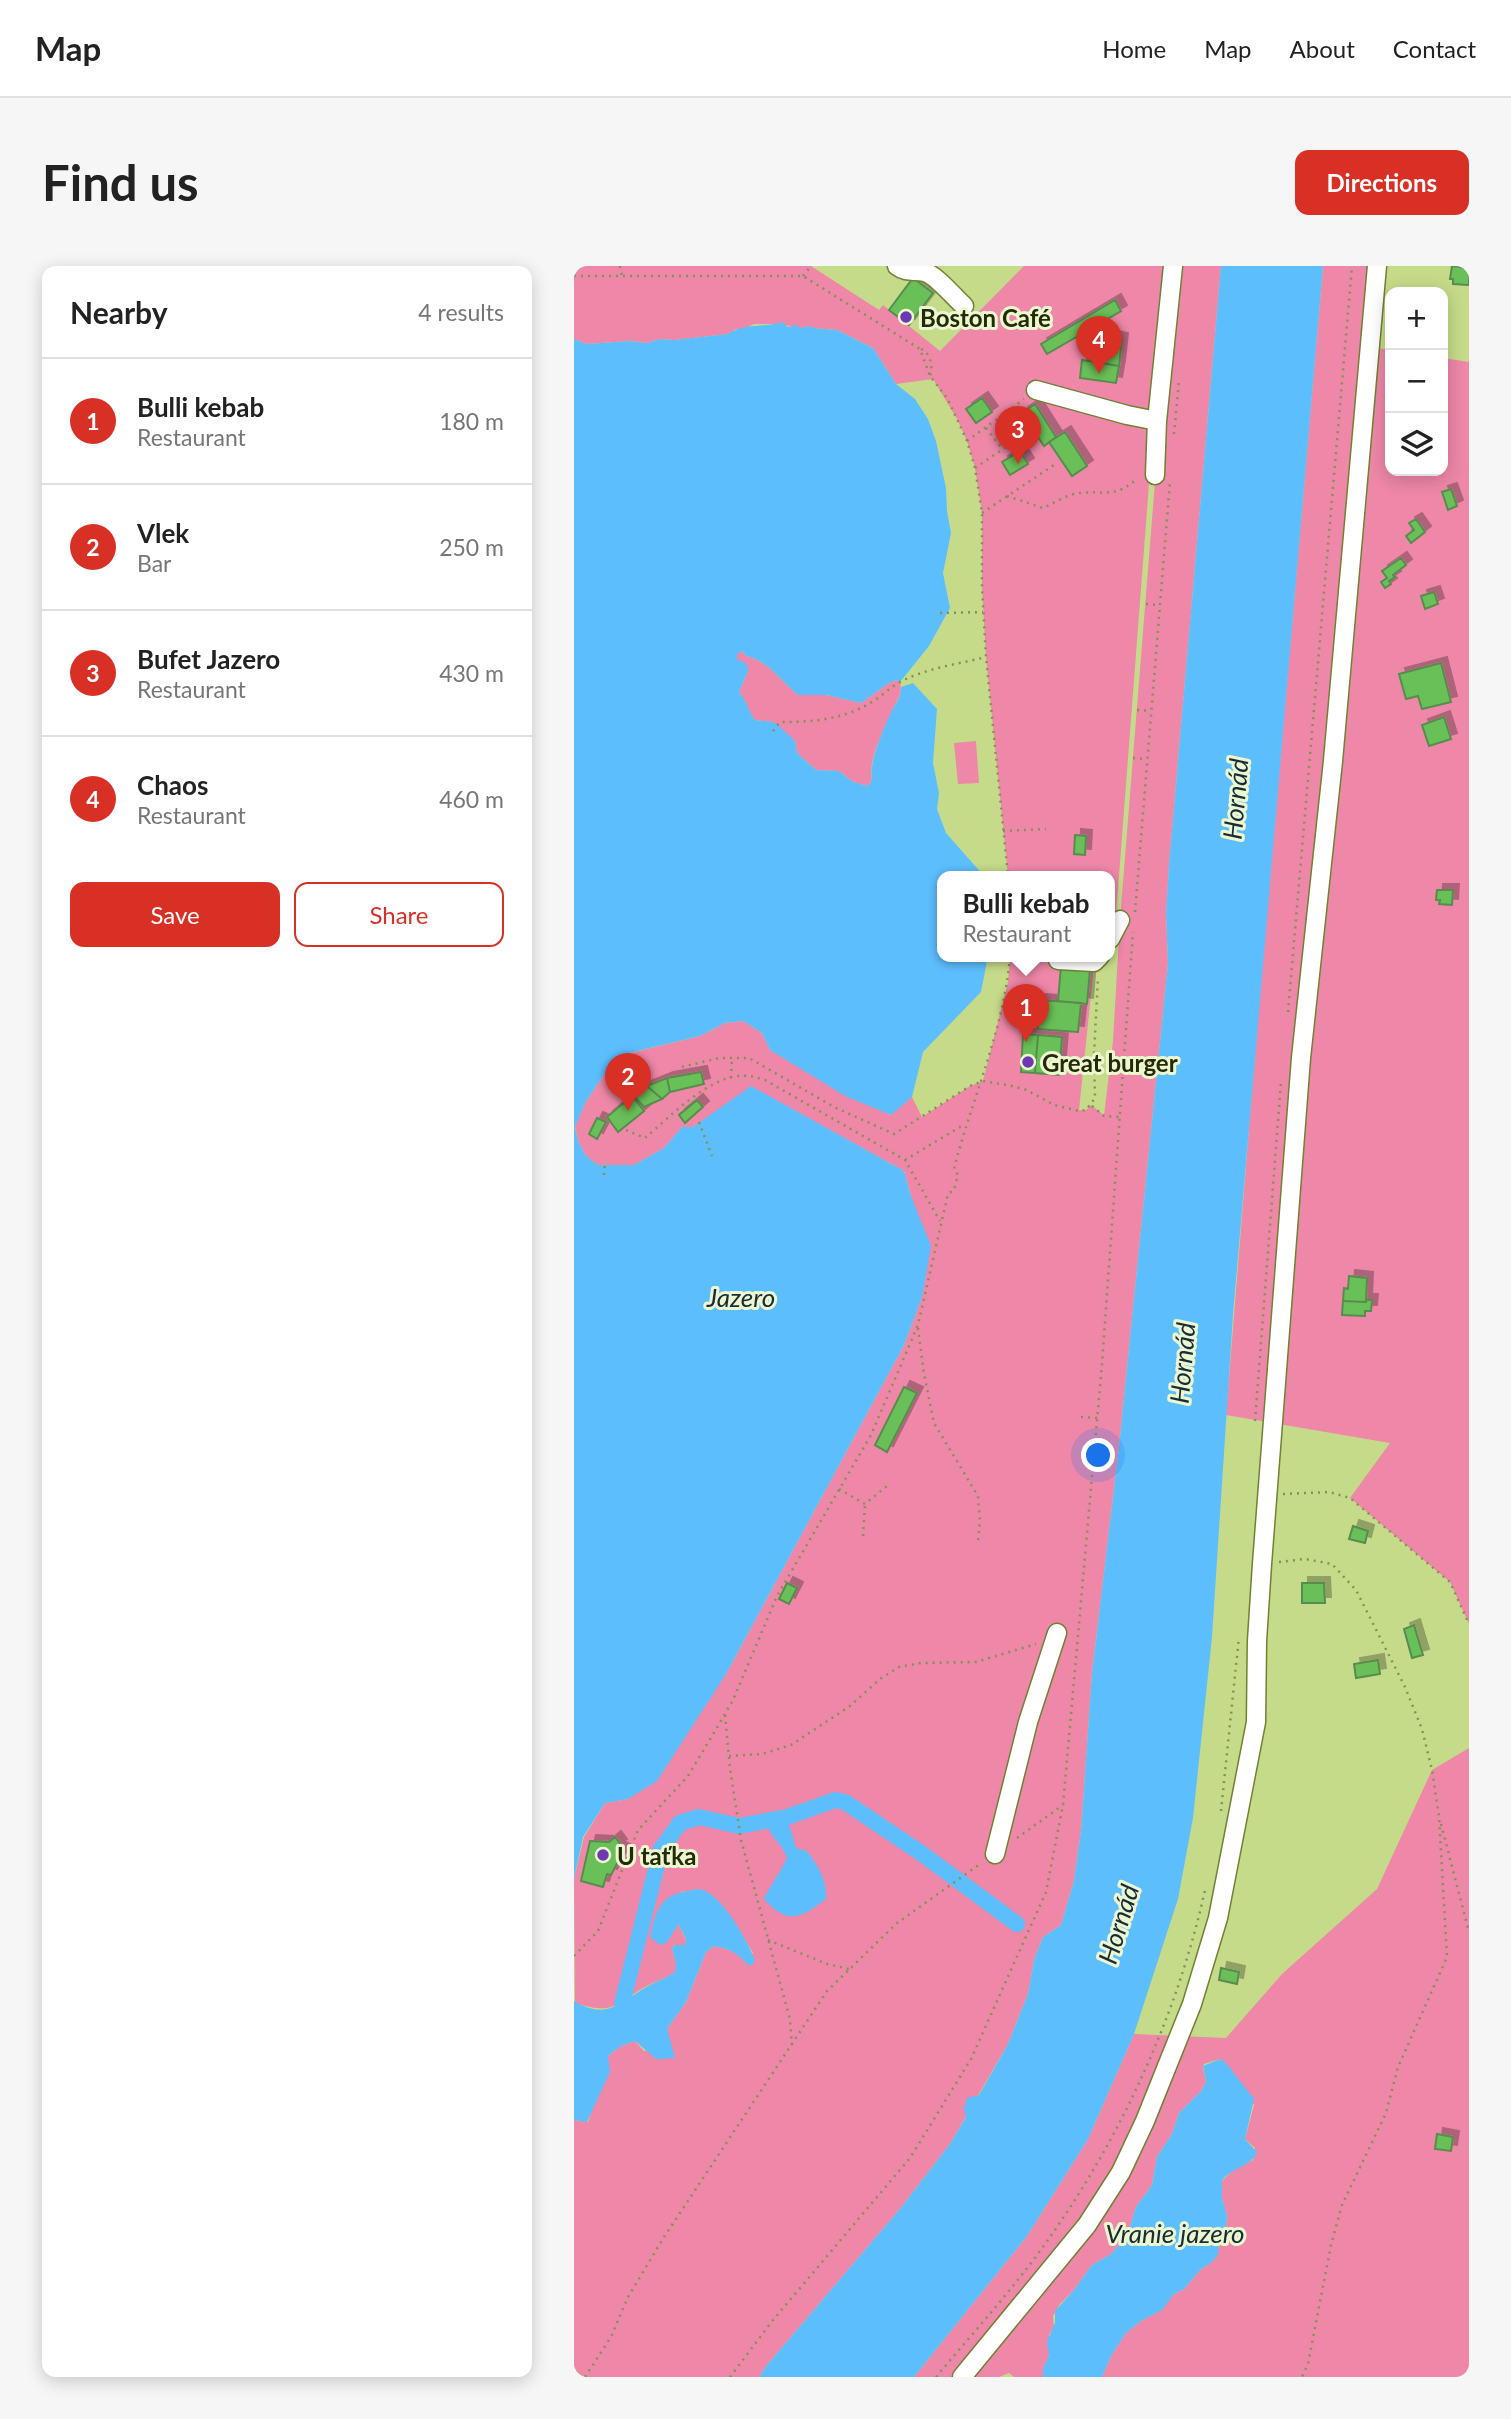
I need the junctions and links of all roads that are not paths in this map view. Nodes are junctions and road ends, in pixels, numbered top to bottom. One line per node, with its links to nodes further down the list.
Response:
1 (897, 266): 4 (lane)
2 (1173, 266): 6 (lane)
3 (1377, 266): 12 (lane)
4 (964, 306)
5 (1037, 390): 6 (lane)
6 (1157, 421): 7 (lane)
7 (1156, 476)
8 (1130, 921): 9 (lane)
9 (1115, 934)
10 (1058, 1633): 11 (lane)
11 (995, 1854)
12 (962, 2377)

